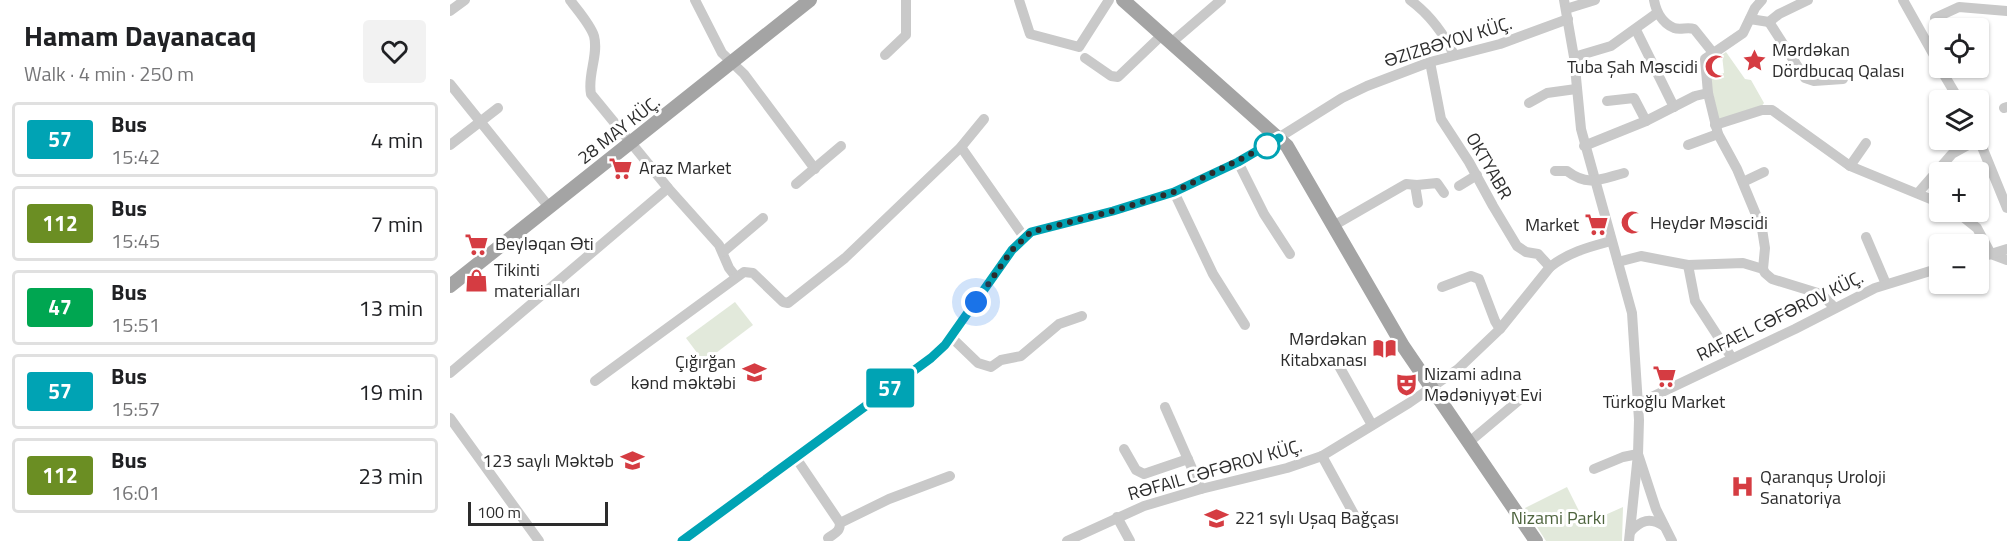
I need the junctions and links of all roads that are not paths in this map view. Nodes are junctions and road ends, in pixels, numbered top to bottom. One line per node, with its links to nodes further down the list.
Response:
1 (465, 0): 19 (street)
2 (570, 0): 47 (street)
3 (695, 0): 33 (street)
4 (810, 0): 33 (main road, 28 MAY KÜÇ.)
5 (906, 0): 28 (street)
6 (1019, 0): 7 (street)
7 (1109, 0)
8 (1124, 0): 25 (main road)
9 (1221, 0): 25 (street)
10 (1594, 0): 17 (street, ƏZIZBƏYOV KÜÇ.)
11 (1654, 0): 20 (street)
12 (1762, 0): 22 (street)
13 (1808, 0): 23 (street)
14 (1903, 0): 26 (street)
15 (1416, 2): 29 (street)
16 (1957, 3): 18 (street); 21 (street)
17 (1566, 10): 29 (street, ƏZIZBƏYOV KÜÇ.); 30 (street)
18 (2007, 11)
19 (450, 12)
20 (1657, 13): 24 (street); 27 (street)
21 (1935, 18)
22 (1750, 19): 23 (street); 27 (street)
23 (1769, 22): 34 (street)
24 (1636, 30): 30 (street); 40 (street)
25 (1166, 39): 31 (street); 46 (main road)
26 (1929, 47)
27 (1714, 54): 37 (street)
28 (885, 55)
29 (1454, 55): 32 (street, ƏZIZBƏYOV KÜÇ.)
30 (1574, 57): 36 (street)
31 (1085, 58)
32 (1430, 62): 46 (street, ƏZIZBƏYOV KÜÇ.); 62 (street, OKTYABR)
33 (732, 63): 47 (main road, 28 MAY KÜÇ.); 58 (street)
34 (1843, 78)
35 (450, 84): 44 (street)
36 (1576, 89): 39 (street); 52 (street)
37 (1708, 93): 40 (street); 45 (street)
38 (1607, 101): 43 (street)
39 (1529, 103)
40 (1674, 107): 43 (street)
41 (498, 108): 44 (street)
42 (984, 119): 53 (street)
43 (1646, 121): 52 (street)
44 (481, 122): 49 (street); 74 (street)
45 (1717, 130): 50 (street); 57 (street); 64 (street)
46 (1279, 138): 56 (street, ƏZIZBƏYOV KÜÇ.); 78 (main road)
47 (631, 143): 68 (street); 74 (main road, 28 MAY KÜÇ.)
48 (1866, 143): 57 (street)
49 (450, 145)
50 (1688, 145)
51 (842, 146): 58 (street)
52 (1584, 146): 63 (street)
53 (961, 147): 79 (street); 92 (street)
54 (1959, 150): 71 (street)
55 (1984, 150): 75 (street)
56 (1238, 162): 69 (street, ƏZIZBƏYOV KÜÇ.); 84 (street)
57 (1850, 166): 71 (street)
58 (815, 169): 65 (street)
59 (1555, 171): 63 (street)
60 (1764, 172): 64 (street)
61 (1624, 173): 63 (street)
62 (1476, 175): 67 (street); 89 (street, OKTYABR)
63 (1594, 181): 81 (street)
64 (1743, 182): 90 (street)
65 (796, 184)
66 (1415, 185): 70 (street); 73 (street); 78 (street)
67 (1459, 186)
68 (668, 188): 83 (street); 103 (street)
69 (1174, 192): 79 (street, ƏZIZBƏYOV KÜÇ.); 98 (street)
70 (1444, 193)
71 (1918, 194): 72 (street)
72 (1929, 198)
73 (1418, 203)
74 (549, 207): 94 (main road, 28 MAY KÜÇ.)
75 (2007, 208)
76 (763, 218): 83 (street)
77 (1970, 222): 85 (street)
78 (1333, 225): 105 (main road)
79 (1024, 237): 100 (street)
80 (1866, 237): 93 (street)
81 (1611, 241): 87 (street); 89 (street, RƏFAIL CƏFƏROV KÜÇ.)
82 (2007, 249): 85 (street)
83 (723, 252): 92 (street)
84 (1290, 254)
85 (1991, 254): 86 (street)
86 (2007, 260)
87 (1618, 262): 88 (street); 107 (street)
88 (1688, 265): 90 (street); 101 (street)
89 (1551, 267): 99 (street, RƏFAIL CƏFƏROV KÜÇ.)
90 (1763, 269): 96 (street)
91 (1929, 271): 93 (street, RAFAEL CƏFƏROV KÜÇ.)
92 (736, 277): 104 (street)
93 (1886, 284): 96 (street, RAFAEL CƏFƏROV KÜÇ.)
94 (450, 286)
95 (1442, 287): 99 (street)
96 (1835, 308): 101 (street, RAFAEL CƏFƏROV KÜÇ.)
97 (1082, 316): 100 (street)
98 (1245, 325)
99 (1500, 329): 105 (street, RƏFAIL CƏFƏROV KÜÇ.)
100 (951, 337): 115 (street)
101 (1732, 358): 107 (street, RAFAEL CƏFƏROV KÜÇ.)
102 (1339, 366): 110 (street)
103 (450, 373)
104 (595, 381)
105 (1431, 389): 110 (street, RƏFAIL CƏFƏROV KÜÇ.); 111 (main road)
106 (1524, 396): 111 (street)
107 (1639, 403): 113 (street)
108 (1165, 407): 116 (street)
109 (450, 418): 126 (street)
110 (1372, 425): 114 (street, RƏFAIL CƏFƏROV KÜÇ.)
111 (1468, 443): 130 (main road)
112 (1124, 449): 116 (street)
113 (1638, 454): 117 (street); 123 (street); 124 (street)
114 (1322, 456): 119 (street, RƏFAIL CƏFƏROV KÜÇ.); 121 (street)
115 (796, 458): 122 (street); 127 (street)
116 (1188, 459): 119 (street)
117 (1594, 469)
118 (950, 476): 122 (street)
119 (1201, 489): 120 (street, RƏFAIL CƏFƏROV KÜÇ.)
120 (1117, 517): 128 (street, RƏFAIL CƏFƏROV KÜÇ.); 129 (street)
121 (1356, 518)
122 (840, 523): 125 (street)
123 (1664, 526): 124 (street); 131 (street)
124 (1629, 537)
125 (828, 538)
126 (539, 541)
127 (682, 541)
128 (1067, 541)
129 (1130, 541)
130 (1536, 541)
131 (1672, 541)

